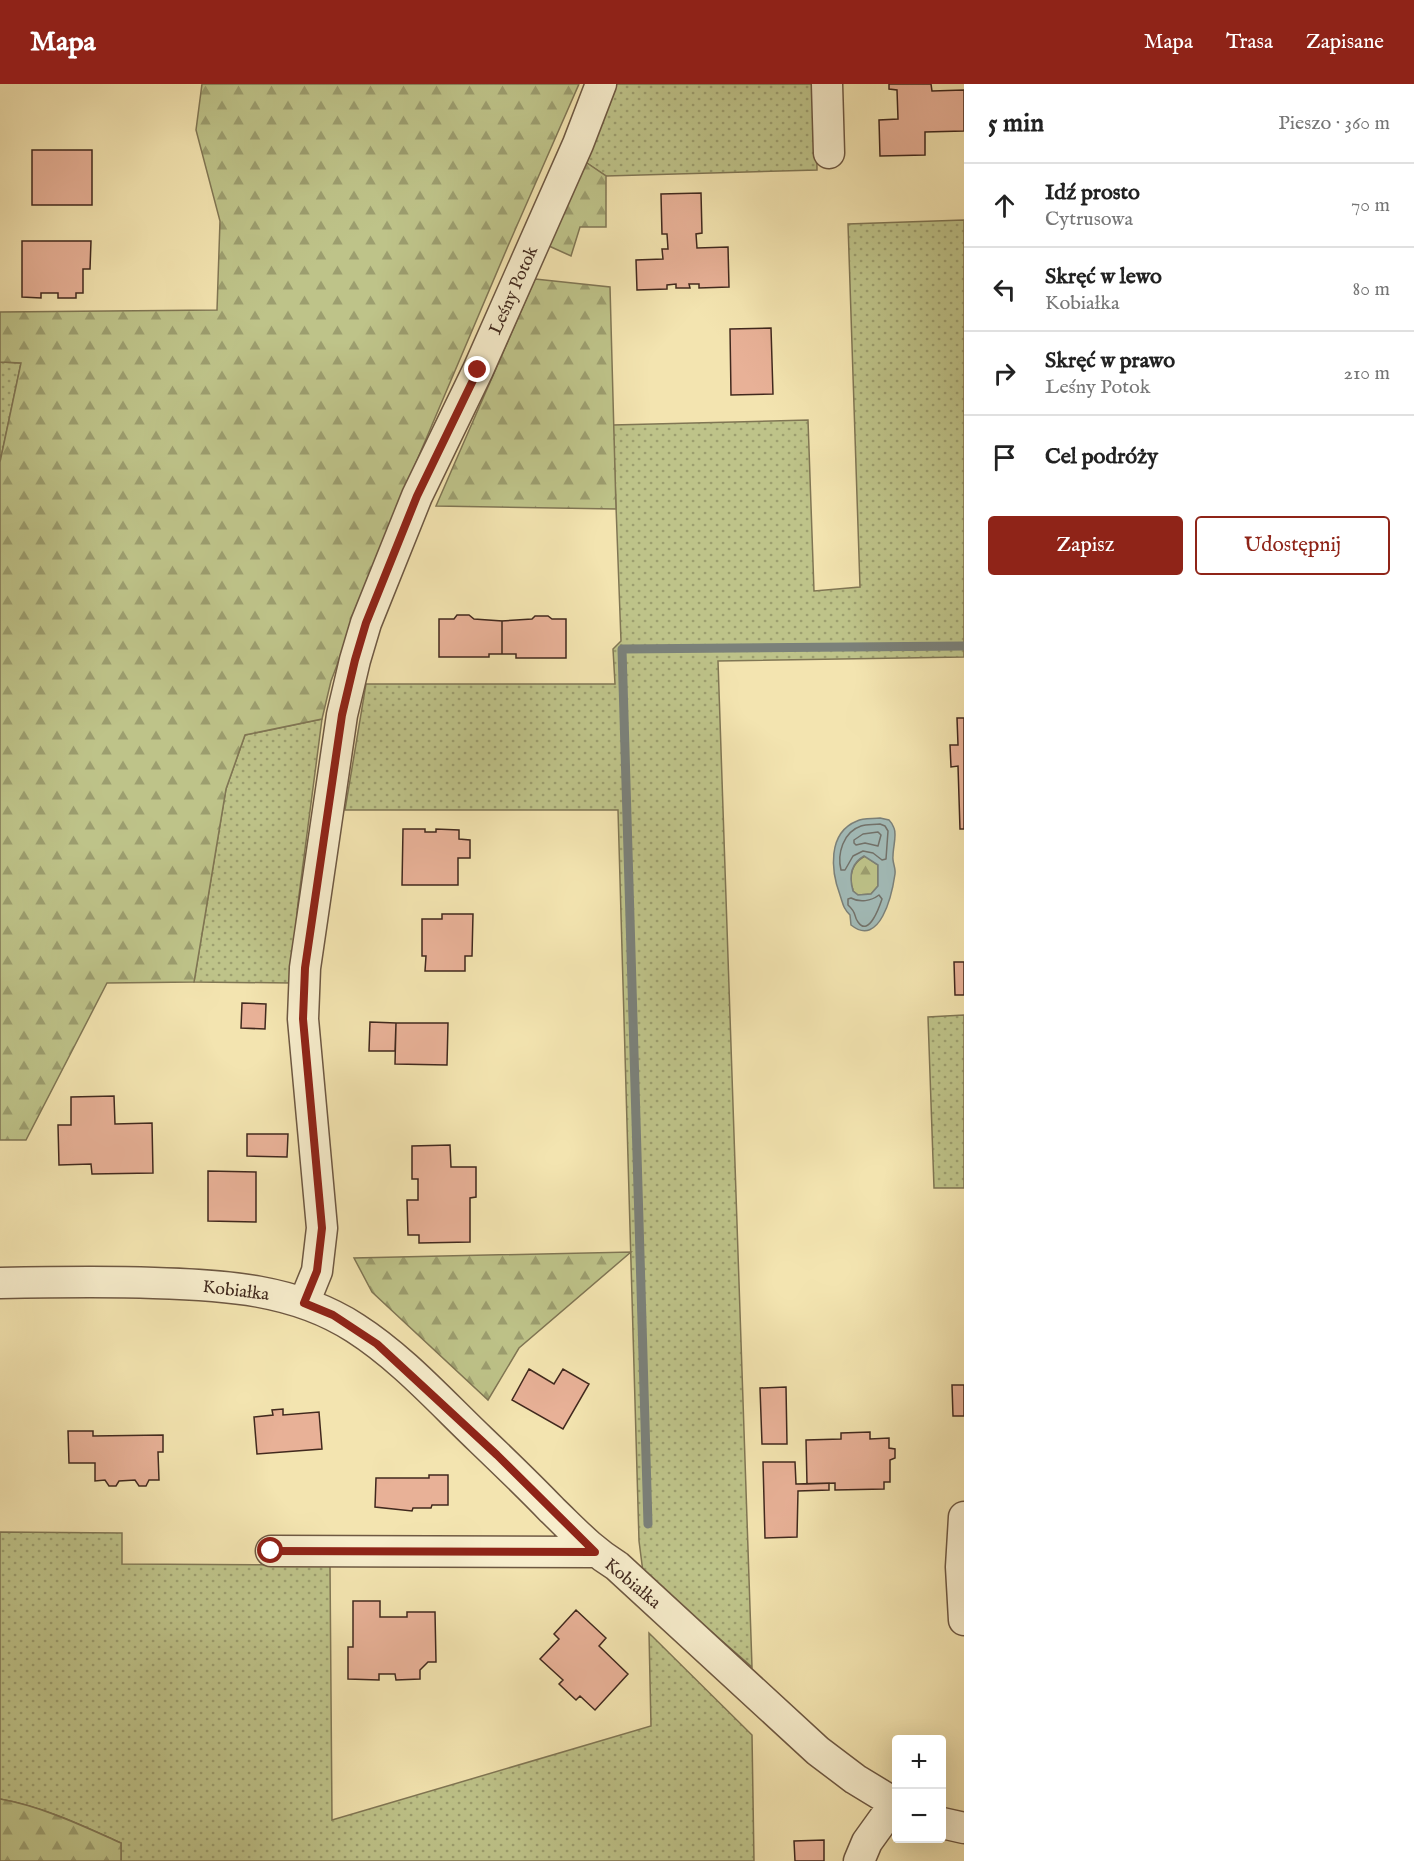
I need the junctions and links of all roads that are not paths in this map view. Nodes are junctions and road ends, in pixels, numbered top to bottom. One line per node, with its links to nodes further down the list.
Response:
1 (601, 84): 5 (street, Leśny Potok)
2 (827, 84): 3 (street)
3 (829, 153)
4 (0, 1282): 5 (street, Kobiałka)
5 (304, 1303): 8 (street, Kobiałka)
6 (964, 1517): 9 (street)
7 (271, 1551): 8 (street)
8 (595, 1552): 10 (street, Kobiałka)
9 (964, 1620)
10 (892, 1802)
11 (892, 1809): 14 (street)
12 (946, 1824): 13 (street)
13 (964, 1828)
14 (859, 1861)

